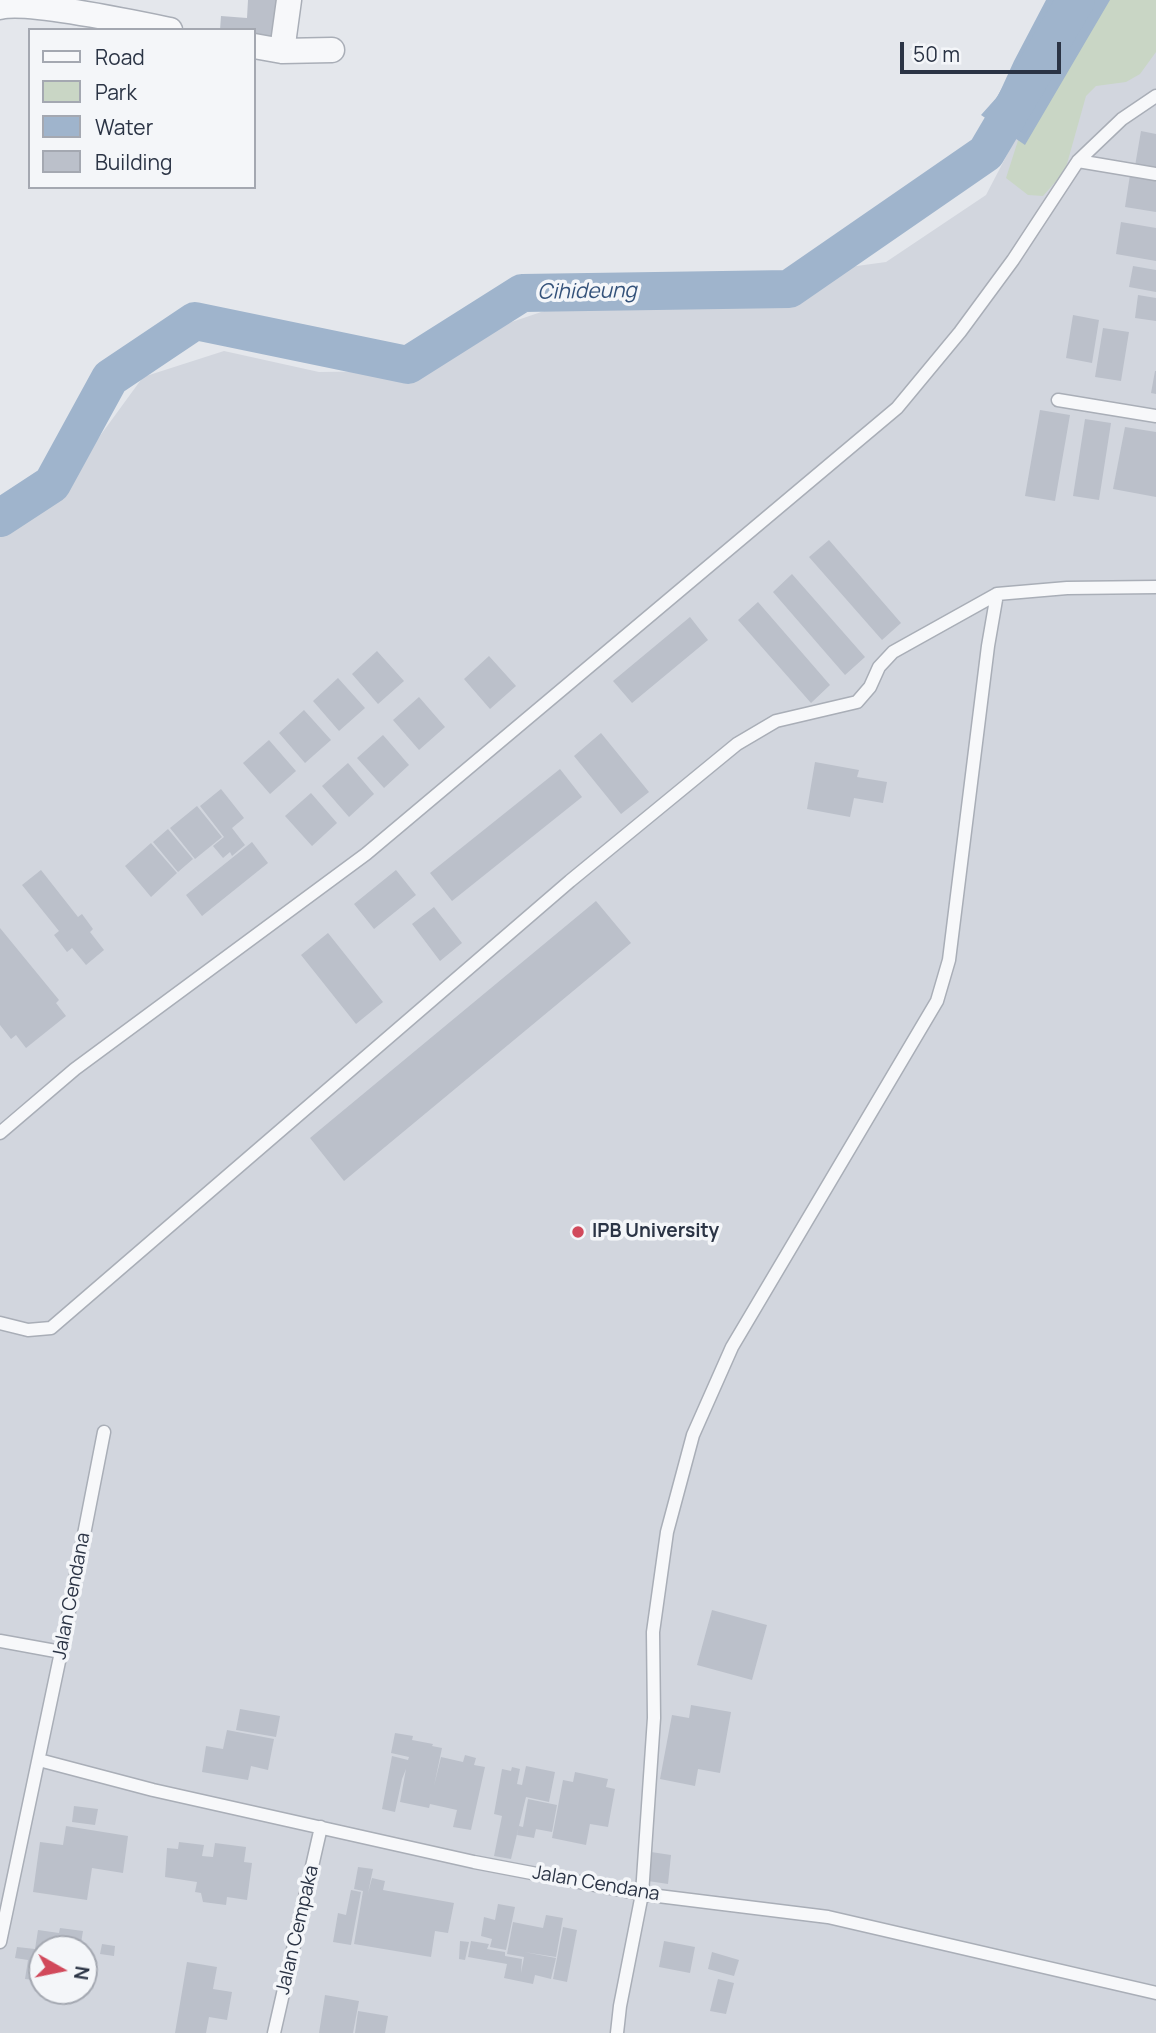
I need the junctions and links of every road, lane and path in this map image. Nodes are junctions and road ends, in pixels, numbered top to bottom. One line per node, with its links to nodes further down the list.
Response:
1 (289, 0): 6 (street)
2 (0, 7): 3 (street)
3 (159, 28)
4 (256, 46): 6 (street)
5 (332, 50): 6 (street)
6 (282, 51)
7 (1156, 96): 8 (lane)
8 (1079, 161): 9 (lane); 14 (lane)
9 (1156, 174)
10 (1058, 400): 11 (lane)
11 (1156, 416)
12 (1156, 587): 13 (lane)
13 (997, 594): 15 (lane); 21 (lane)
14 (0, 1133)
15 (0, 1322)
16 (104, 1432): 18 (lane, Jalan Cendana)
17 (0, 1641): 18 (lane)
18 (61, 1652): 19 (lane, Jalan Cendana)
19 (39, 1759): 20 (lane, Jalan Cendana); 22 (lane, Jalan Cendana)
20 (321, 1827): 21 (lane, Jalan Cendana); 24 (lane, Jalan Cempaka)
21 (642, 1894): 23 (lane, Jalan Cendana); 25 (lane)
22 (0, 1942)
23 (1156, 1993)
24 (274, 2033)
25 (617, 2033)

